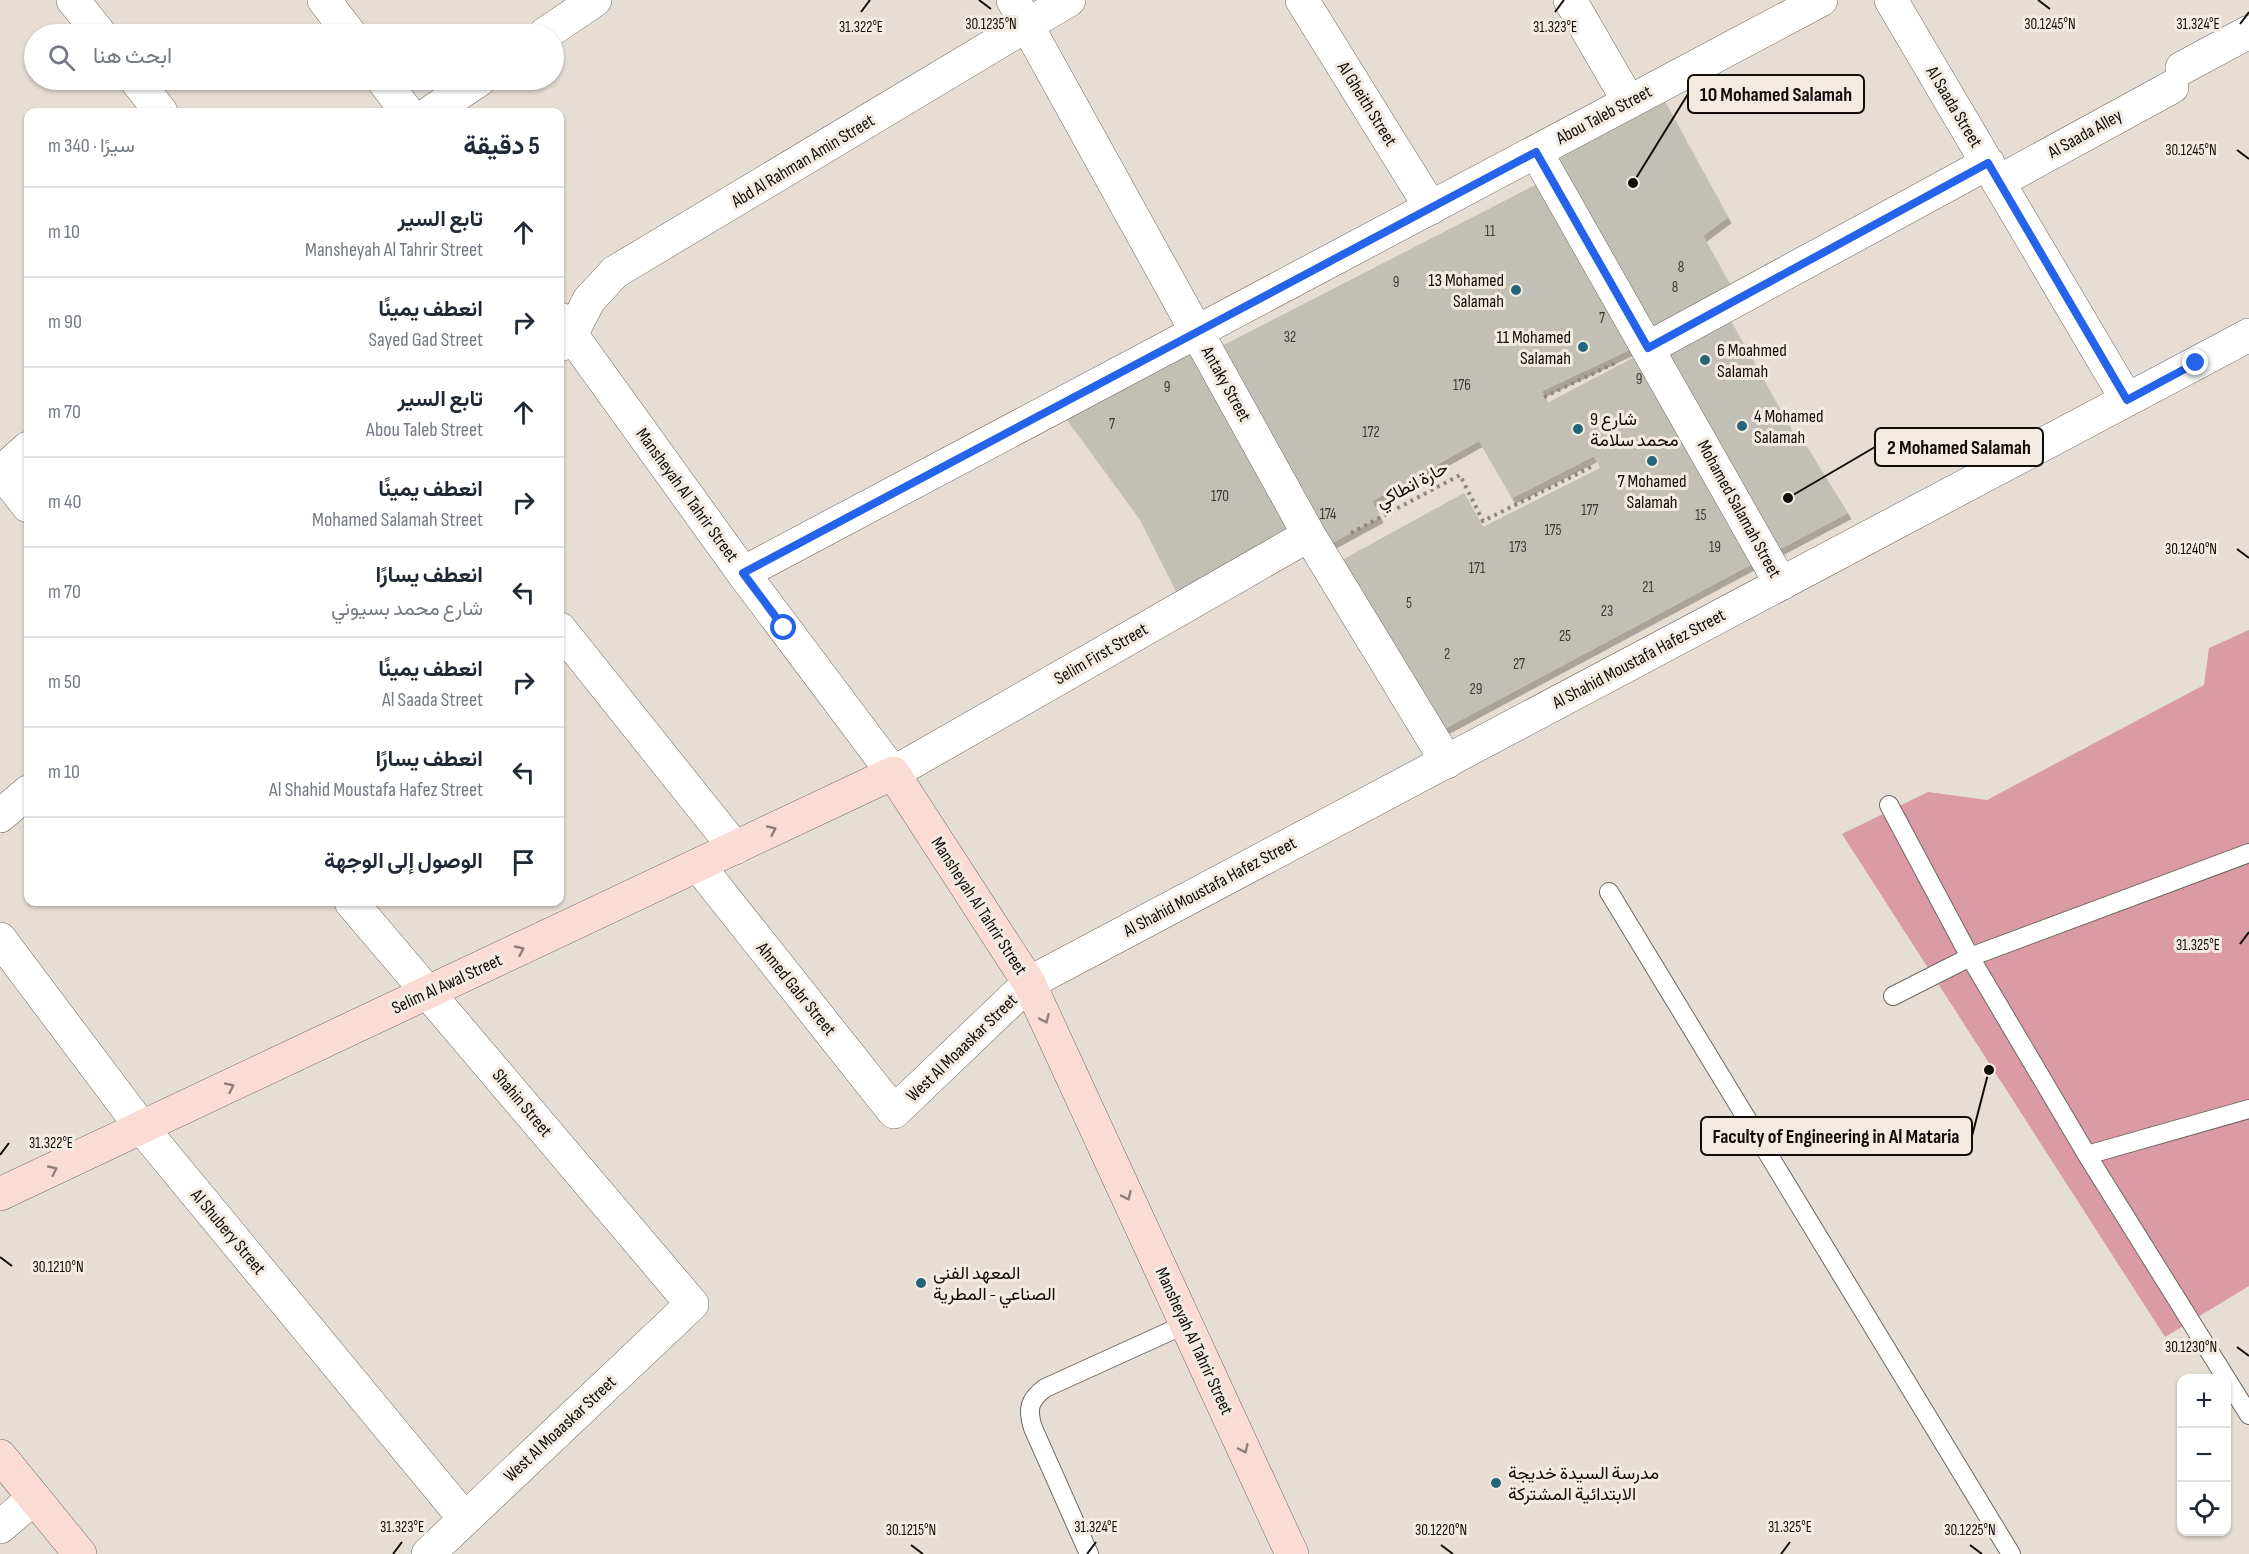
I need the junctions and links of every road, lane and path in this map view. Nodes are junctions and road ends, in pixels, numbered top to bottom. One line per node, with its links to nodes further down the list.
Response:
1 (73, 0): 10 (street)
2 (324, 0): 11 (street)
3 (595, 0): 12 (street)
4 (1069, 0): 9 (street, Abd Al Rahman Amin Street)
5 (1302, 0): 23 (street, Al Gheith Street)
6 (1570, 0): 17 (street)
7 (1821, 0): 17 (street, Abou Taleb Street)
8 (1891, 0): 22 (street, Al Saada Street)
9 (1020, 13): 24 (street, Abd Al Rahman Amin Street); 25 (street, Antaky Street)
10 (92, 24)
11 (342, 24)
12 (560, 24)
13 (2249, 32): 22 (street, Al Saada Alley)
14 (143, 90): 18 (street)
15 (390, 90): 19 (street)
16 (464, 90): 20 (street)
17 (1629, 102): 21 (street, Abou Taleb Street)
18 (158, 108)
19 (404, 108)
20 (437, 108)
21 (1536, 152): 23 (street, Abou Taleb Street); 28 (street, Mohamed Salamah Street)
22 (1993, 172): 28 (street, Al Saada Alley); 30 (street, Al Saada Street)
23 (1431, 208): 25 (street, Abou Taleb Street)
24 (564, 332)
25 (1197, 332): 35 (street, Antaky Street); 36 (street, Abou Taleb Street)
26 (564, 334): 36 (street, Mansheyah Al Tahrir Street)
27 (2249, 335): 30 (street, Al Shahid Moustafa Hafez Street)
28 (1648, 348): 29 (path); 37 (street, Mohamed Salamah Street)
29 (1544, 397)
30 (2127, 400): 37 (street, Al Shahid Moustafa Hafez Street)
31 (24, 452): 33 (street)
32 (1593, 466): 35 (path, حارة انطاكي)
33 (1, 472): 34 (street)
34 (24, 501)
35 (1313, 543): 39 (street, Antaky Street); 40 (street, Selim First Street)
36 (743, 573): 40 (street, Mansheyah Al Tahrir Street)
37 (1781, 584): 39 (street, Al Shahid Moustafa Hafez Street)
38 (564, 634): 44 (street)
39 (1447, 762): 51 (street, Al Shahid Moustafa Hafez Street)
40 (893, 773): 44 (street, Selim Al Awal Street, one-way to 40); 51 (street, Mansheyah Al Tahrir Street)
41 (24, 795): 43 (street)
42 (1889, 805): 50 (lane)
43 (0, 816)
44 (735, 848): 46 (street, Selim Al Awal Street)
45 (2249, 853): 50 (lane)
46 (698, 865): 52 (street, Selim Al Awal Street, one-way to 46); 55 (street, Ahmed Gabr Street)
47 (1609, 892): 70 (lane)
48 (354, 906): 52 (street, Shahin Street)
49 (0, 939): 56 (street, Al Shubery Street)
50 (1970, 957): 53 (lane); 57 (lane)
51 (1029, 983): 55 (street, West Al Moaaskar Street); 60 (street, Mansheyah Al Tahrir Street, one-way to 60)
52 (429, 993): 56 (street, Selim Al Awal Street, one-way to 52); 59 (street, Shahin Street)
53 (1893, 996)
54 (2249, 1109): 57 (lane)
55 (894, 1112)
56 (142, 1128): 58 (street, Selim Al Awal Street, one-way to 56); 64 (street, Al Shubery Street)
57 (2087, 1155): 61 (lane)
58 (0, 1194)
59 (692, 1304): 64 (street, West Al Moaaskar Street)
60 (1186, 1324): 68 (lane); 69 (street, Mansheyah Al Tahrir Street, one-way to 69)
61 (2249, 1414)
62 (0, 1456): 63 (street)
63 (34, 1498): 65 (street); 66 (street)
64 (465, 1519): 67 (street, West Al Moaaskar Street)
65 (0, 1527)
66 (80, 1554)
67 (428, 1554)
68 (1089, 1554)
69 (1292, 1554)
70 (2011, 1554)

